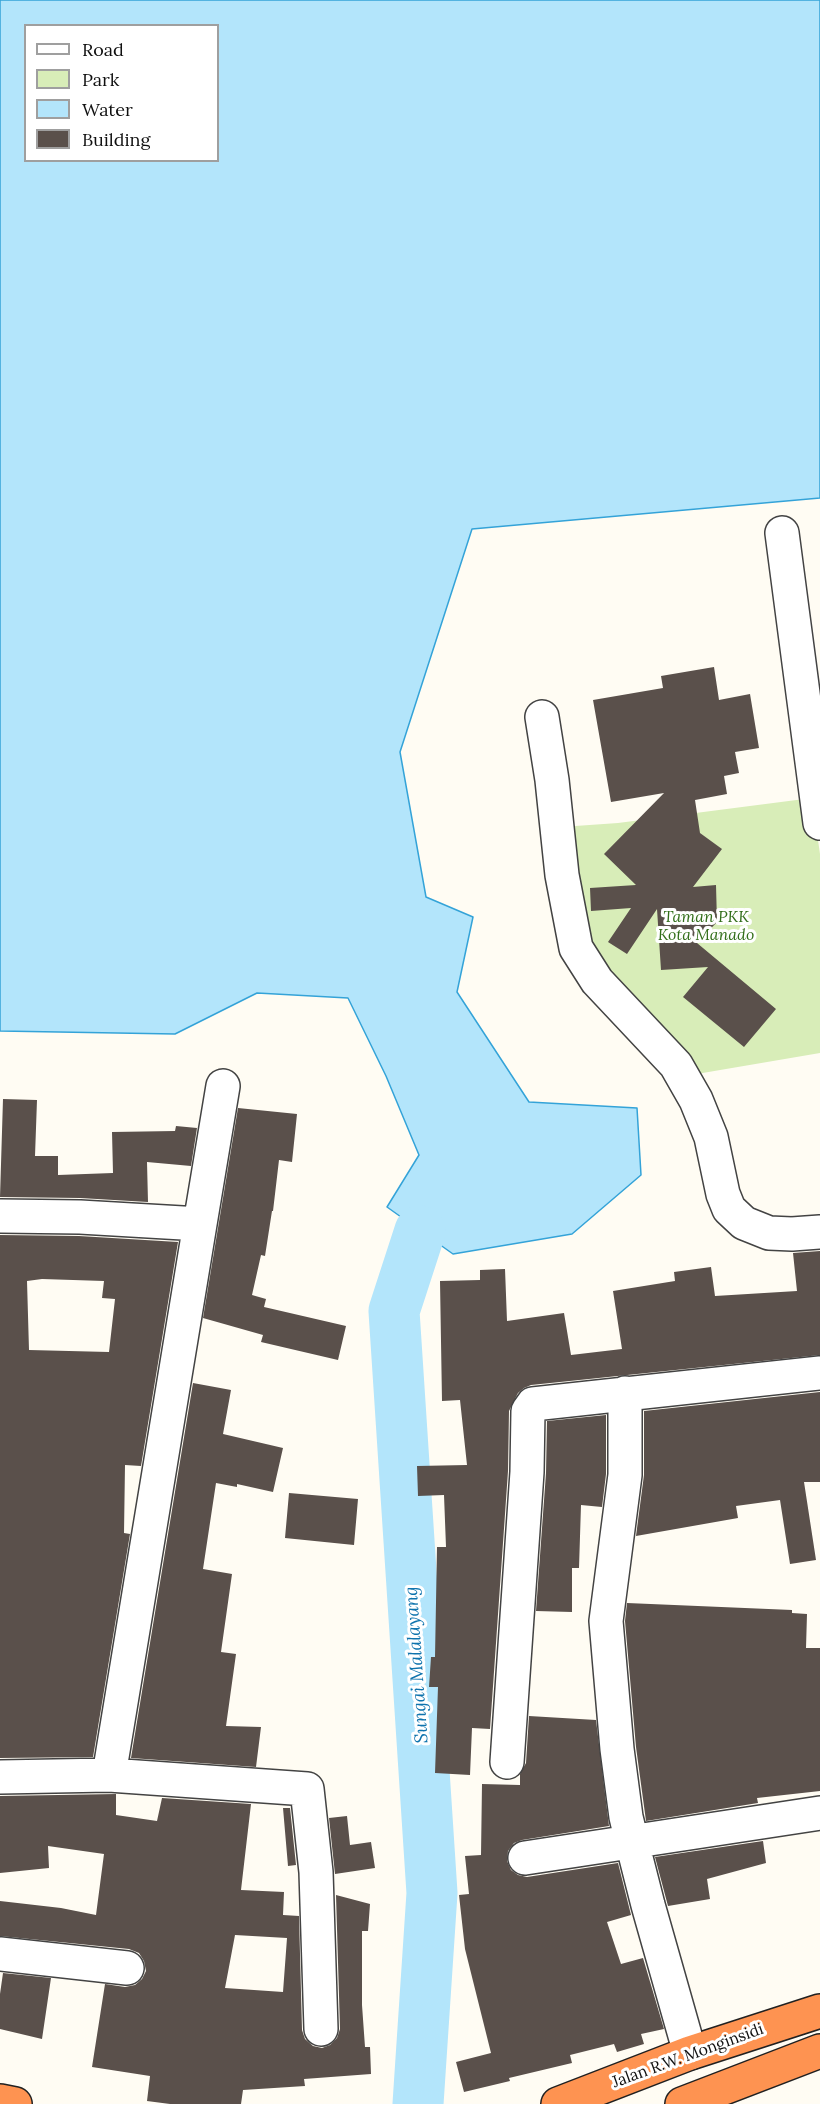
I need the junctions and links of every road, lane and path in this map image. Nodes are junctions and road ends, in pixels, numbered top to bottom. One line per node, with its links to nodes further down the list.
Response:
1 (782, 533): 3 (street)
2 (542, 717): 7 (street)
3 (820, 824)
4 (223, 1086): 6 (street)
5 (0, 1216): 6 (street)
6 (200, 1224): 11 (street)
7 (820, 1232)
8 (820, 1373): 9 (street)
9 (625, 1393): 10 (street); 14 (street)
10 (507, 1762)
11 (110, 1774): 12 (street); 19 (street)
12 (0, 1777)
13 (820, 1813): 14 (street)
14 (632, 1842): 15 (street); 21 (street)
15 (525, 1858)
16 (0, 1954): 17 (street)
17 (127, 1968)
18 (820, 2011): 21 (highway, Jalan R.W. Monginsidi)
19 (321, 2029)
20 (820, 2051): 22 (highway)
21 (690, 2053): 25 (highway, Jalan R.W. Monginsidi)
22 (731, 2095): 26 (highway)
23 (0, 2101): 24 (highway)
24 (15, 2104)
25 (558, 2104)
26 (682, 2104)

